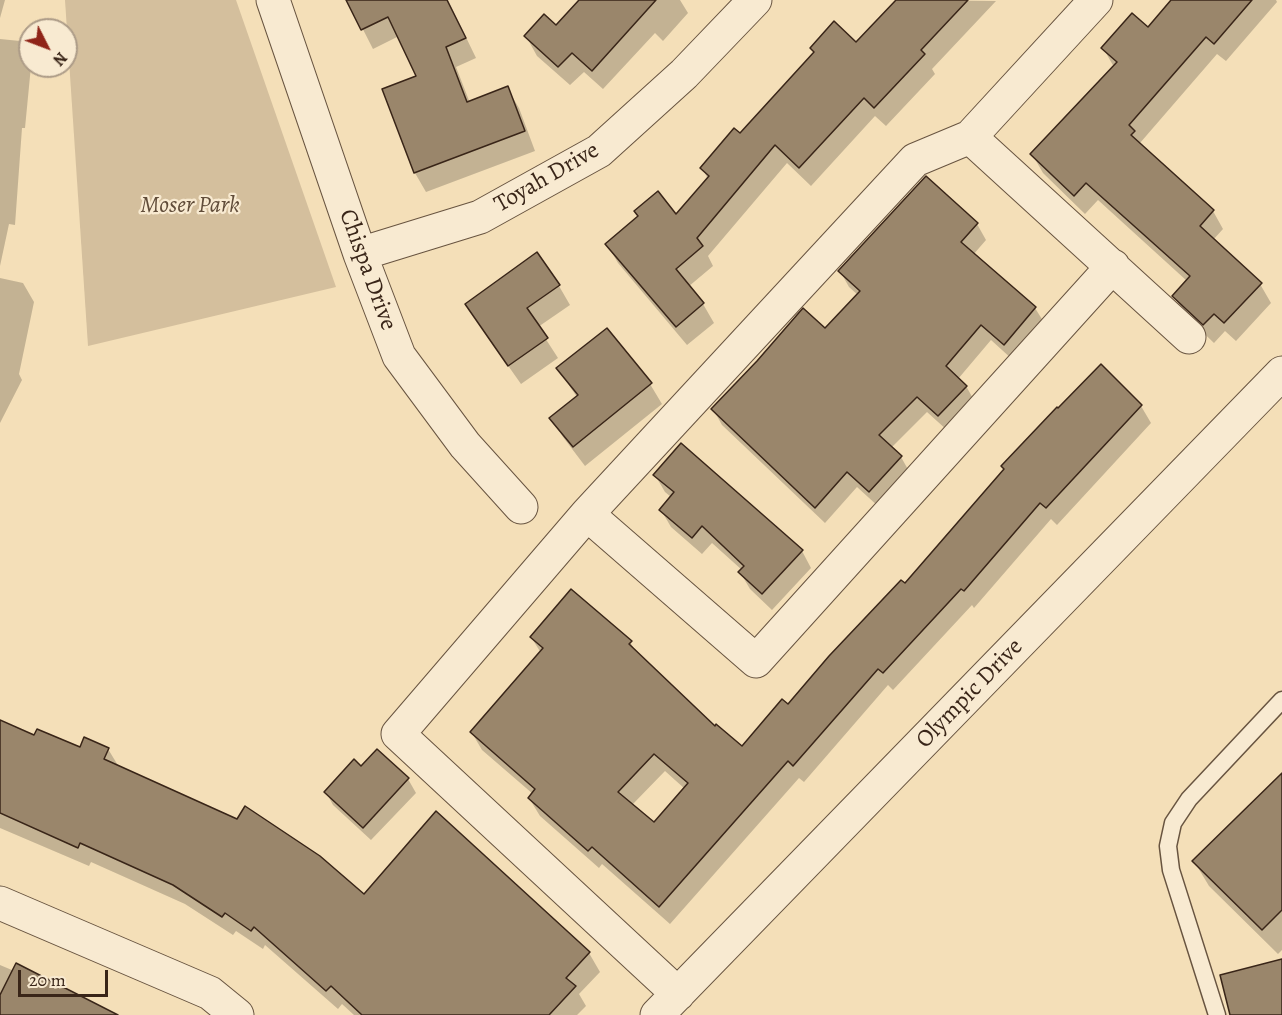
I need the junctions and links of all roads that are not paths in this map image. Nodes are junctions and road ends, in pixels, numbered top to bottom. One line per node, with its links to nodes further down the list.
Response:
1 (273, 0): 5 (street, Chispa Drive)
2 (755, 0): 5 (street, Toyah Drive)
3 (1096, 0): 4 (street)
4 (970, 137): 6 (street); 10 (street)
5 (360, 254): 9 (street, Chispa Drive)
6 (1113, 266): 7 (street); 10 (street)
7 (1189, 337)
8 (1282, 373): 13 (street, Olympic Drive)
9 (521, 507)
10 (587, 514): 13 (street)
11 (1282, 700): 15 (lane)
12 (0, 903): 14 (street)
13 (668, 1004)
14 (237, 1015)
15 (1217, 1015)

